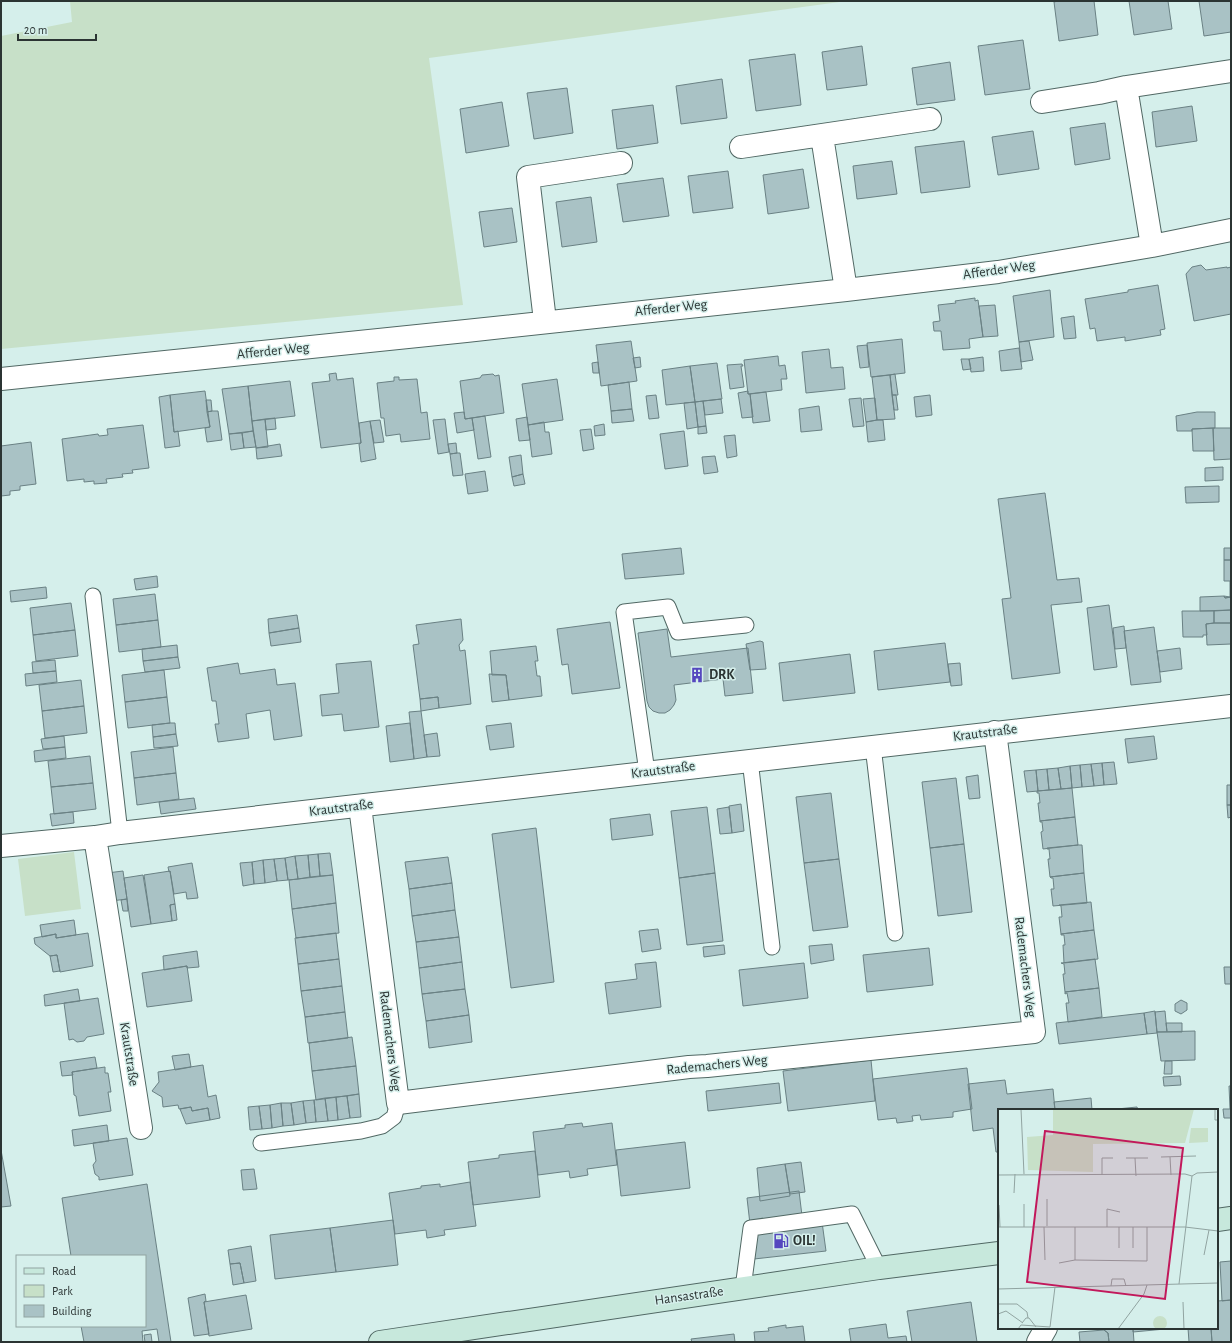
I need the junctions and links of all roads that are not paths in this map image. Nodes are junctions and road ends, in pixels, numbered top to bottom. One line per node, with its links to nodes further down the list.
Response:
1 (1231, 71): 2 (street)
2 (1126, 87): 3 (street); 9 (street)
3 (1042, 102)
4 (930, 119): 5 (street)
5 (822, 136): 6 (street); 10 (street)
6 (741, 148)
7 (621, 163): 11 (street)
8 (1231, 230): 9 (street, Afferder Weg)
9 (1152, 246): 10 (street, Afferder Weg)
10 (846, 290): 11 (street, Afferder Weg)
11 (545, 321): 12 (street, Afferder Weg)
12 (1, 379)
13 (93, 596): 21 (lane)
14 (746, 625): 19 (lane)
15 (1231, 706): 16 (street, Krautstraße)
16 (995, 732): 17 (street, Krautstraße); 26 (street, Rademachers Weg)
17 (873, 746): 18 (street, Krautstraße); 24 (lane)
18 (750, 760): 19 (street, Krautstraße); 25 (lane)
19 (646, 772): 20 (street, Krautstraße)
20 (360, 806): 21 (street, Krautstraße); 26 (street, Rademachers Weg)
21 (120, 833): 22 (street, Krautstraße)
22 (95, 837): 23 (street, Krautstraße); 27 (street, Krautstraße)
23 (1, 846)
24 (895, 933)
25 (772, 947)
26 (398, 1103): 28 (lane)
27 (140, 1128)
28 (261, 1143)
29 (1231, 1218): 30 (main road)
30 (1218, 1220)
31 (998, 1252): 32 (main road, Hansastraße)
32 (878, 1268): 33 (main road, Hansastraße); 33 (lane)
33 (743, 1288): 35 (main road, Hansastraße)
34 (1045, 1329): 36 (street)
35 (380, 1342)
36 (1038, 1342)

